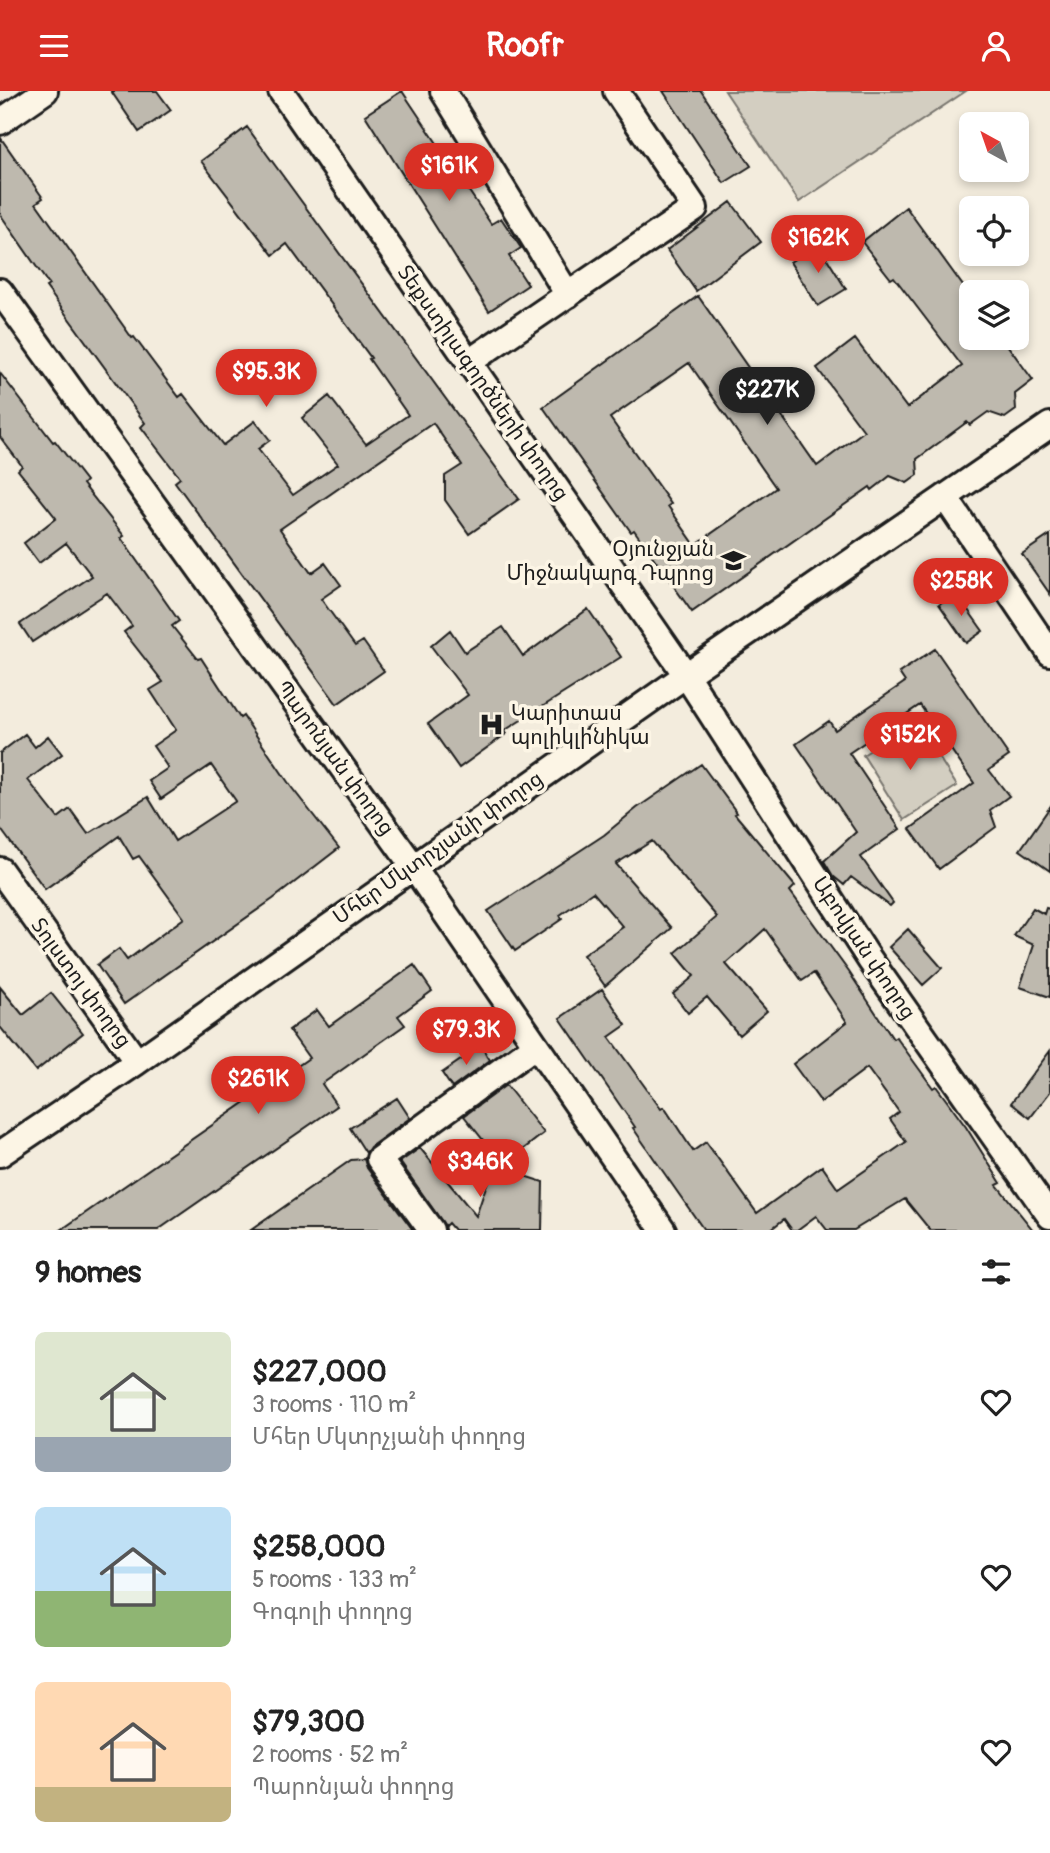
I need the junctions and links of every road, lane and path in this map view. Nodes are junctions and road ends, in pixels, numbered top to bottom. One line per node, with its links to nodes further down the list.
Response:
1 (45, 91): 5 (street)
2 (281, 91): 8 (street, Տեքստիլագործների փողոց)
3 (443, 91): 7 (street)
4 (616, 91): 7 (street)
5 (0, 122)
6 (0, 291): 13 (street, Պարոնյան փողոց)
7 (568, 295): 8 (street)
8 (469, 362): 12 (street, Տեքստիլագործների փողոց)
9 (1050, 425): 10 (street, Մհեր Մկտրչյանի փողոց)
10 (945, 497): 11 (street); 12 (street, Մհեր Մկտրչյանի փողոց)
11 (1050, 653)
12 (686, 675): 13 (street, Մհեր Մկտրչյանի փողոց); 18 (street, Աբովյան փողոց)
13 (412, 866): 15 (street, Պարոնյան փողոց); 16 (street, Մհեր Մկտրչյանի փողոց)
14 (0, 870): 16 (street, Տոլստոյ փողոց)
15 (536, 1045): 19 (street); 20 (street, Պարոնյան փողոց)
16 (137, 1062): 17 (street, Մհեր Մկտրչյանի փողոց)
17 (0, 1154)
18 (1050, 1216)
19 (431, 1230)
20 (663, 1230)

